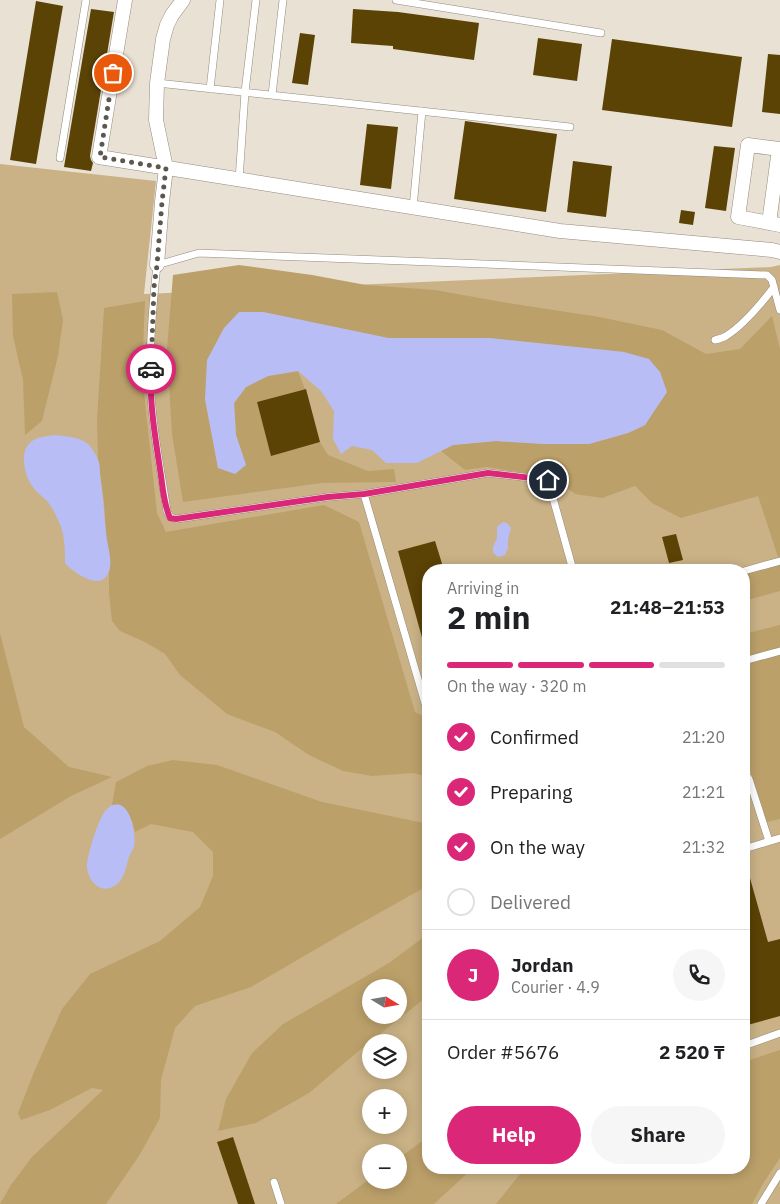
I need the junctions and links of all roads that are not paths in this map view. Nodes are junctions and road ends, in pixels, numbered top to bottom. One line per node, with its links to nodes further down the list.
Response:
1 (86, 0): 15 (lane)
2 (125, 0): 16 (street)
3 (183, 0): 9 (street)
4 (220, 0): 10 (lane)
5 (256, 0): 11 (lane)
6 (284, 0): 12 (lane)
7 (396, 0): 8 (lane)
8 (601, 33)
9 (157, 83): 10 (lane); 16 (street)
10 (210, 89): 11 (lane)
11 (245, 92): 12 (lane); 17 (lane)
12 (272, 95): 13 (lane)
13 (422, 111): 14 (lane); 18 (lane)
14 (570, 127)
15 (60, 158)
16 (166, 168): 17 (street); 21 (street)
17 (239, 180): 18 (street)
18 (413, 208): 20 (street)
19 (774, 224): 19 (street)
20 (780, 252)
21 (157, 265): 22 (lane); 25 (lane)
22 (774, 287): 23 (lane); 24 (lane)
23 (780, 310)
24 (715, 340)
25 (364, 494): 27 (lane); 31 (lane)
26 (780, 561): 28 (lane)
27 (571, 564)
28 (750, 569)
29 (780, 651): 30 (lane)
30 (750, 660)
31 (422, 693)
32 (750, 782): 34 (lane)
33 (780, 838): 34 (lane)
34 (769, 842): 35 (lane)
35 (750, 847)
36 (780, 1033): 37 (lane)
37 (750, 1044)
38 (780, 1173): 41 (lane)
39 (274, 1182): 40 (lane)
40 (281, 1204)
41 (761, 1204)

